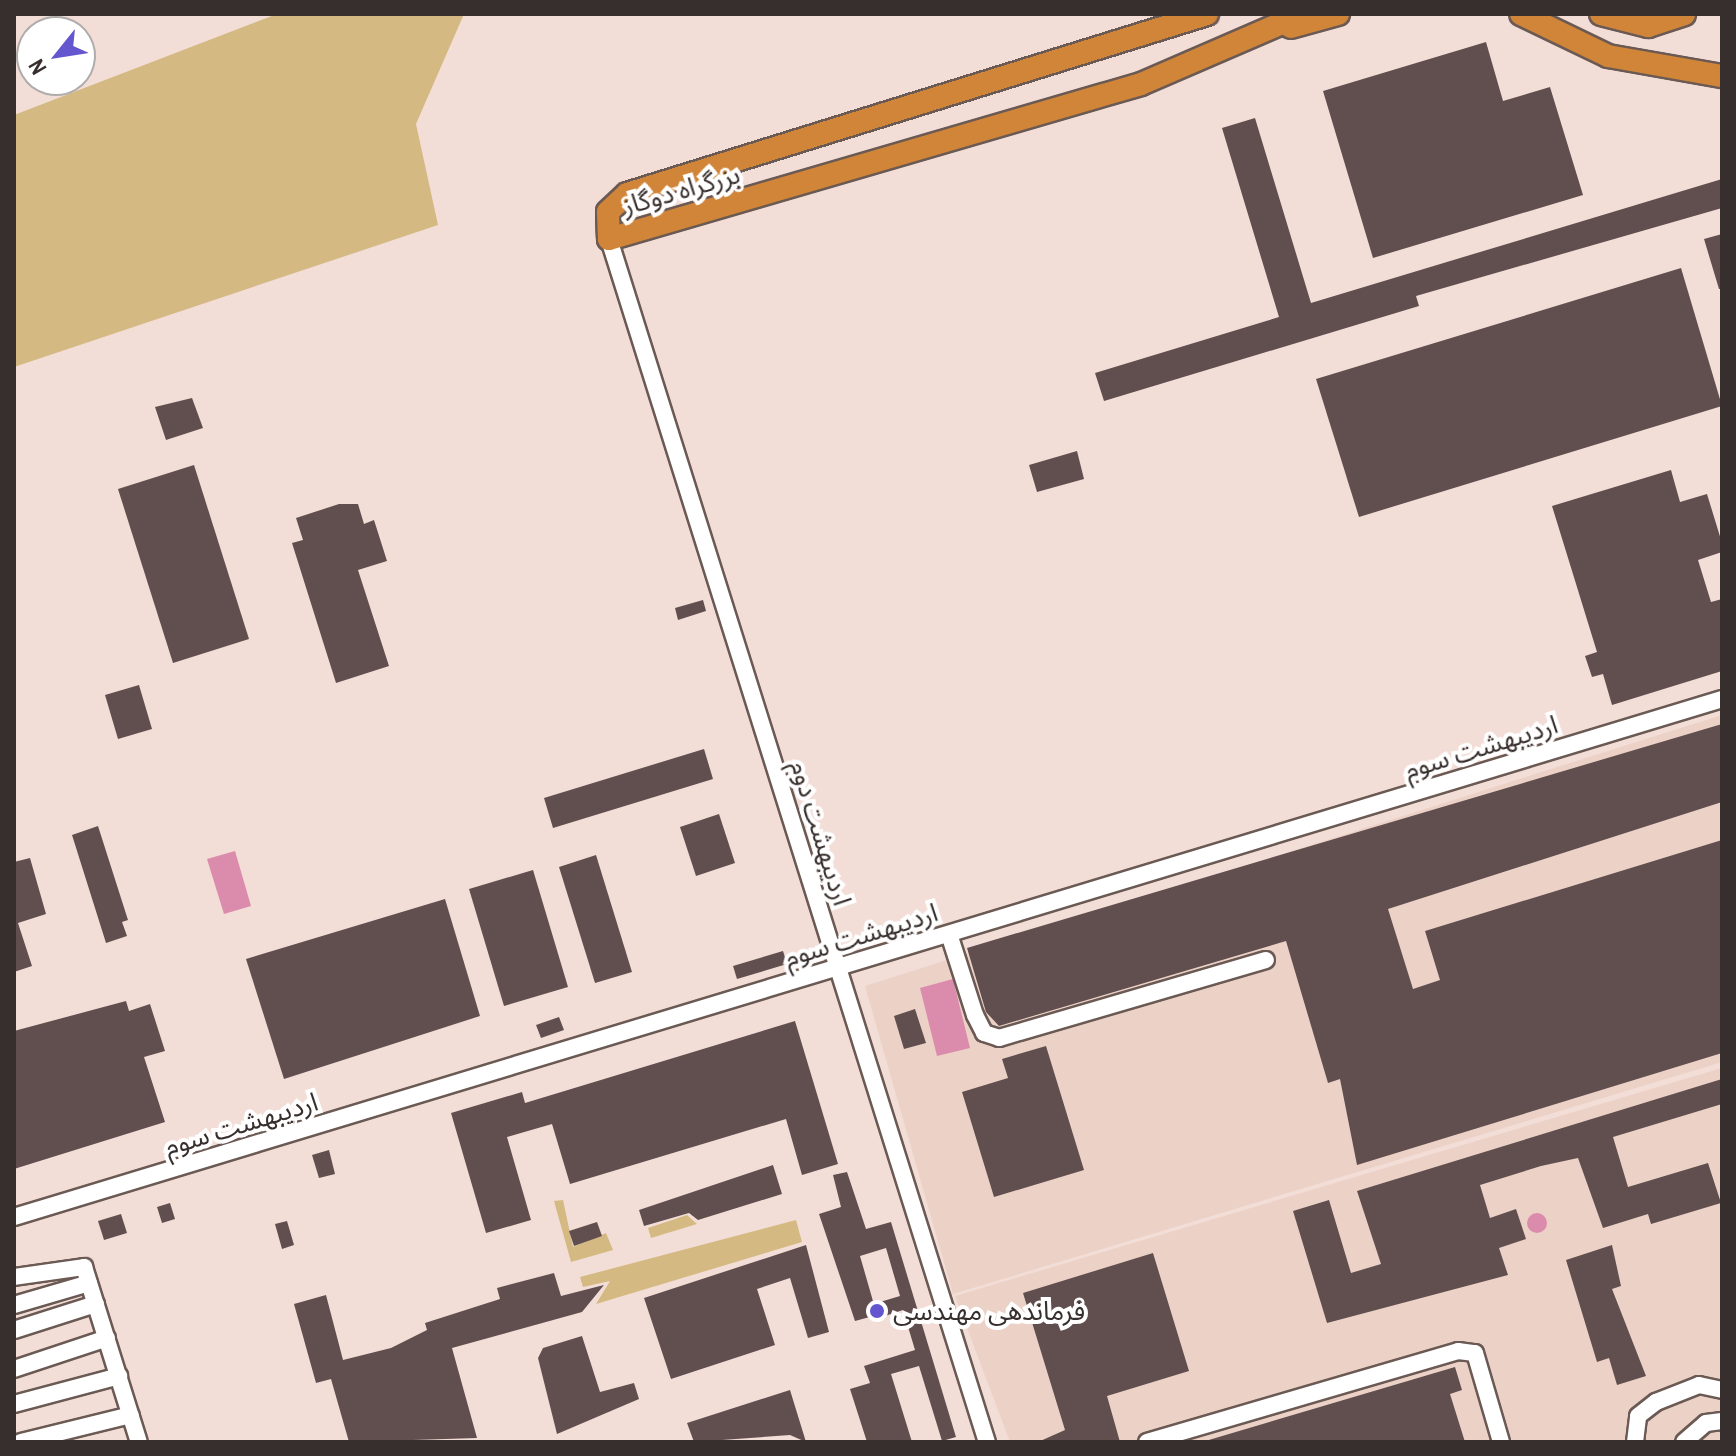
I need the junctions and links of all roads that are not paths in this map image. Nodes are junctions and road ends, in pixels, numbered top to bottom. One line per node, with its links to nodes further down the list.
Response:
1 (1207, 14): 9 (highway, بزرگراه دوگاز)
2 (1303, 14): 7 (highway, بزرگراه دوگاز)
3 (1338, 14): 7 (highway)
4 (1521, 14): 8 (highway)
5 (1601, 14): 6 (highway)
6 (1684, 14)
7 (1259, 37): 9 (highway, بزرگراه دوگاز)
8 (1722, 76)
9 (609, 239): 13 (street, اردیبهشت دوم)
10 (1722, 699): 11 (street, اردیبهشت سوم)
11 (949, 934): 12 (street); 13 (street, اردیبهشت سوم)
12 (1266, 960)
13 (838, 967): 14 (street, اردیبهشت سوم); 29 (street, اردیبهشت دوم)
14 (14, 1217)
15 (14, 1277): 16 (street)
16 (89, 1283): 17 (street); 18 (street)
17 (96, 1304): 19 (street); 20 (street)
18 (14, 1305)
19 (14, 1330)
20 (107, 1338): 21 (street); 22 (street)
21 (14, 1369)
22 (119, 1376): 24 (street); 25 (street)
23 (1722, 1390): 32 (street)
24 (14, 1404)
25 (131, 1415): 27 (street); 28 (street)
26 (1722, 1421): 33 (street)
27 (21, 1442)
28 (139, 1442)
29 (987, 1442)
30 (1147, 1442): 31 (street)
31 (1501, 1442)
32 (1635, 1442)
33 (1684, 1442)

